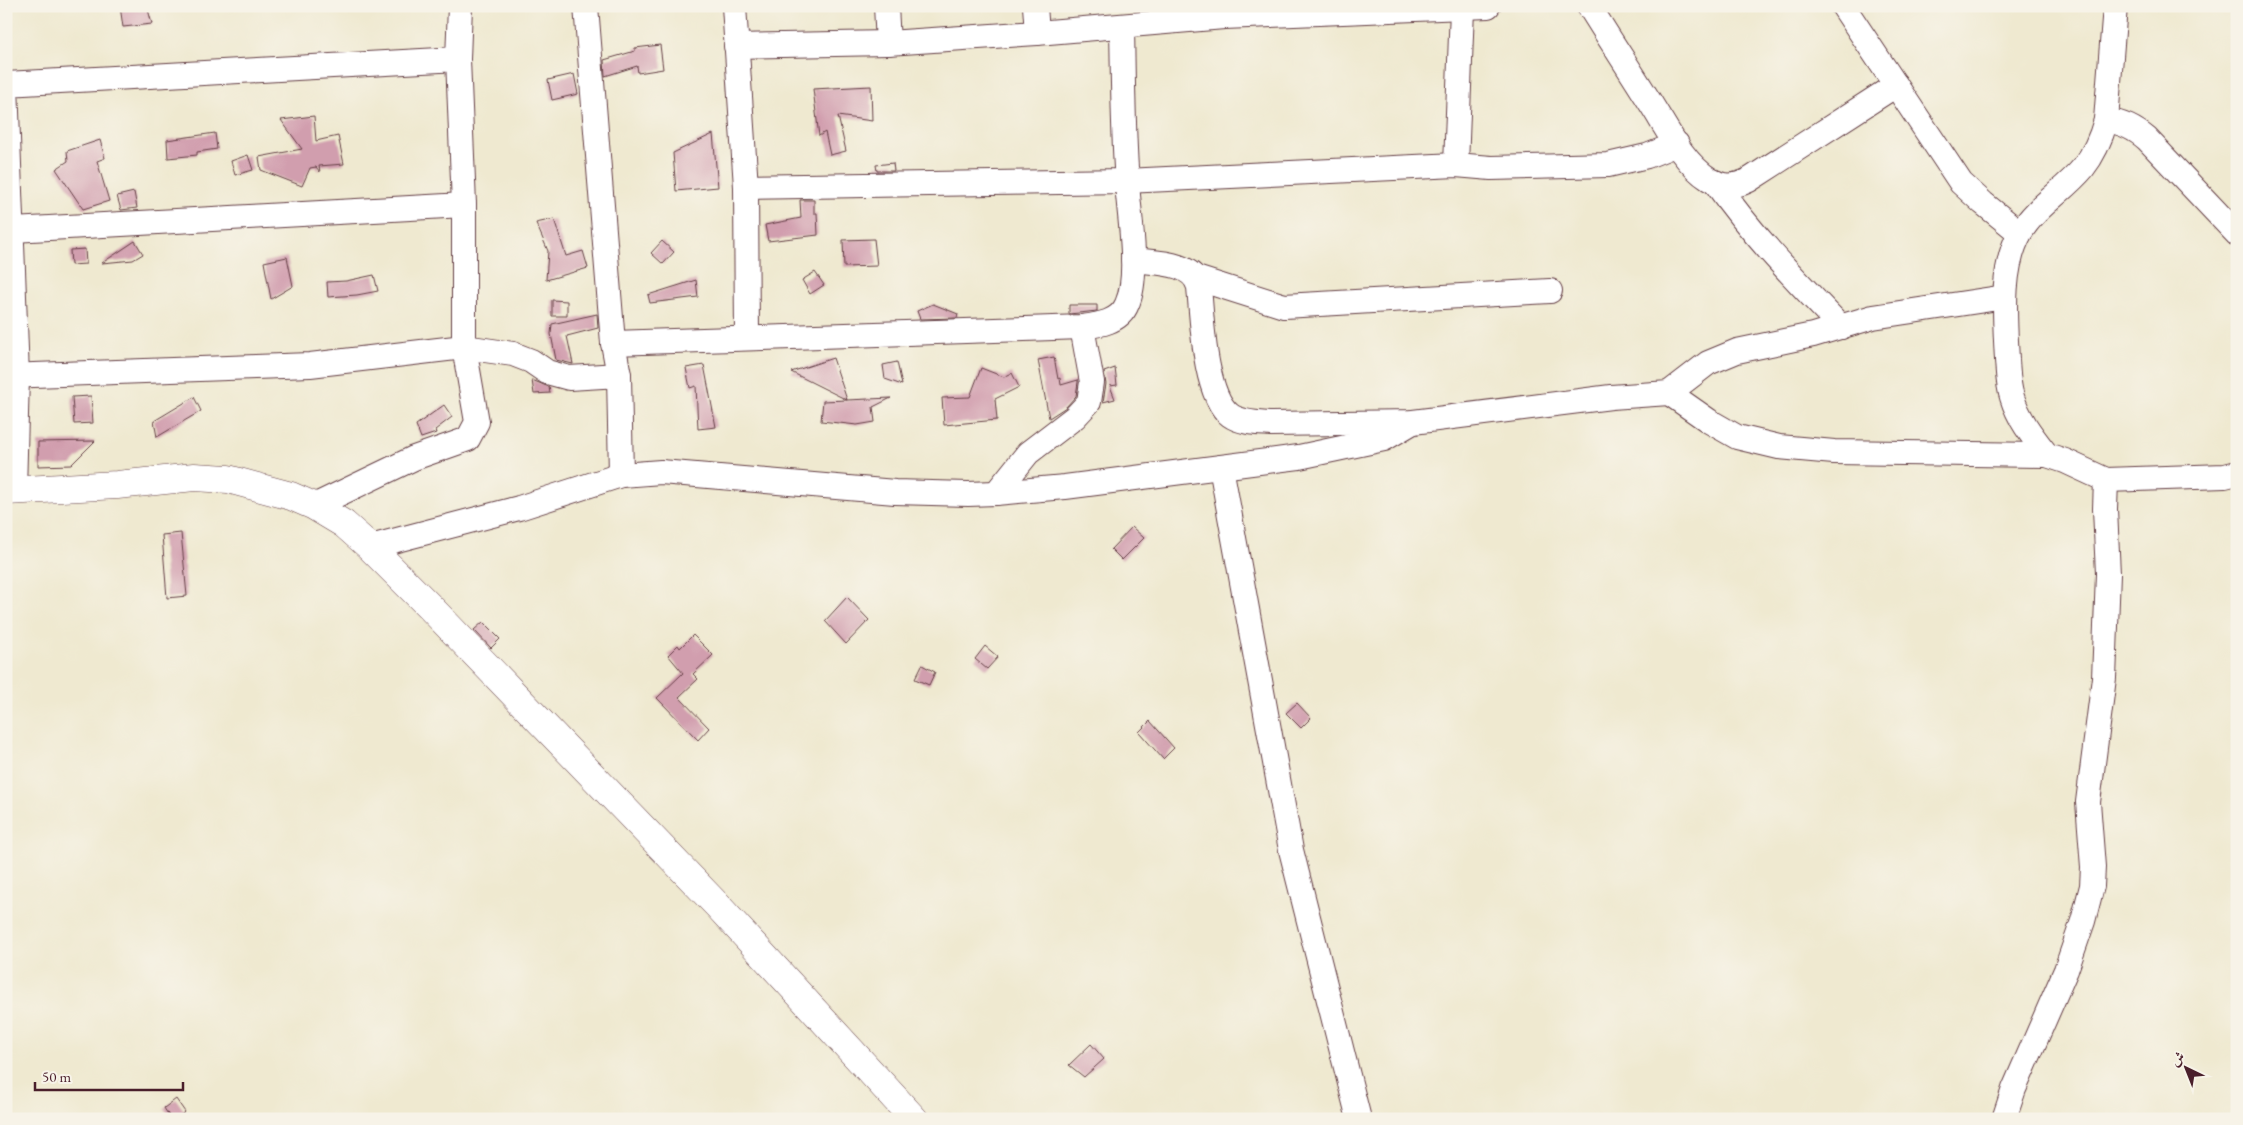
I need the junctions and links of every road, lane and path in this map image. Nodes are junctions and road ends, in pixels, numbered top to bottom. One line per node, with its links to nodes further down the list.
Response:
1 (460, 6): 15 (street)
2 (586, 6): 35 (street)
3 (734, 6): 14 (street)
4 (886, 6): 13 (street)
5 (1035, 6): 12 (street)
6 (1488, 6): 10 (street)
7 (1589, 6): 19 (street)
8 (1843, 6): 17 (street)
9 (2114, 6): 18 (street)
10 (1462, 9): 11 (street); 20 (street)
11 (1122, 26): 12 (street); 21 (street)
12 (1037, 33): 13 (street)
13 (888, 43): 14 (street)
14 (736, 46): 23 (street)
15 (458, 59): 16 (street); 24 (street)
16 (6, 84): 25 (street)
17 (1896, 85): 22 (street); 26 (street)
18 (2106, 120): 26 (street); 27 (street)
19 (1677, 144): 20 (street); 22 (street)
20 (1456, 166): 21 (street)
21 (1126, 181): 23 (street); 28 (street)
22 (1715, 182): 33 (street)
23 (746, 187): 34 (street)
24 (464, 205): 25 (street); 36 (street)
25 (13, 230): 38 (street)
26 (2020, 233): 31 (street)
27 (2237, 234)
28 (1133, 260): 29 (street); 32 (street)
29 (1196, 278): 30 (street); 40 (street)
30 (1550, 291)
31 (2005, 297): 33 (street); 41 (street)
32 (1082, 327): 34 (street); 47 (street)
33 (1841, 327): 39 (street)
34 (747, 338): 35 (street)
35 (613, 343): 37 (street)
36 (464, 347): 37 (street); 38 (street); 48 (street)
37 (619, 375): 43 (street)
38 (11, 376): 46 (street)
39 (1669, 393): 40 (street); 41 (street)
40 (1413, 422): 42 (street)
41 (2047, 455): 45 (street)
42 (1221, 467): 47 (street); 51 (street)
43 (621, 475): 47 (street); 49 (street)
44 (2233, 476): 45 (street)
45 (2106, 480): 52 (street)
46 (10, 491): 48 (main road)
47 (996, 493)
48 (314, 506): 49 (main road)
49 (370, 547): 50 (main road)
50 (914, 1119)
51 (1359, 1119)
52 (2004, 1119)

